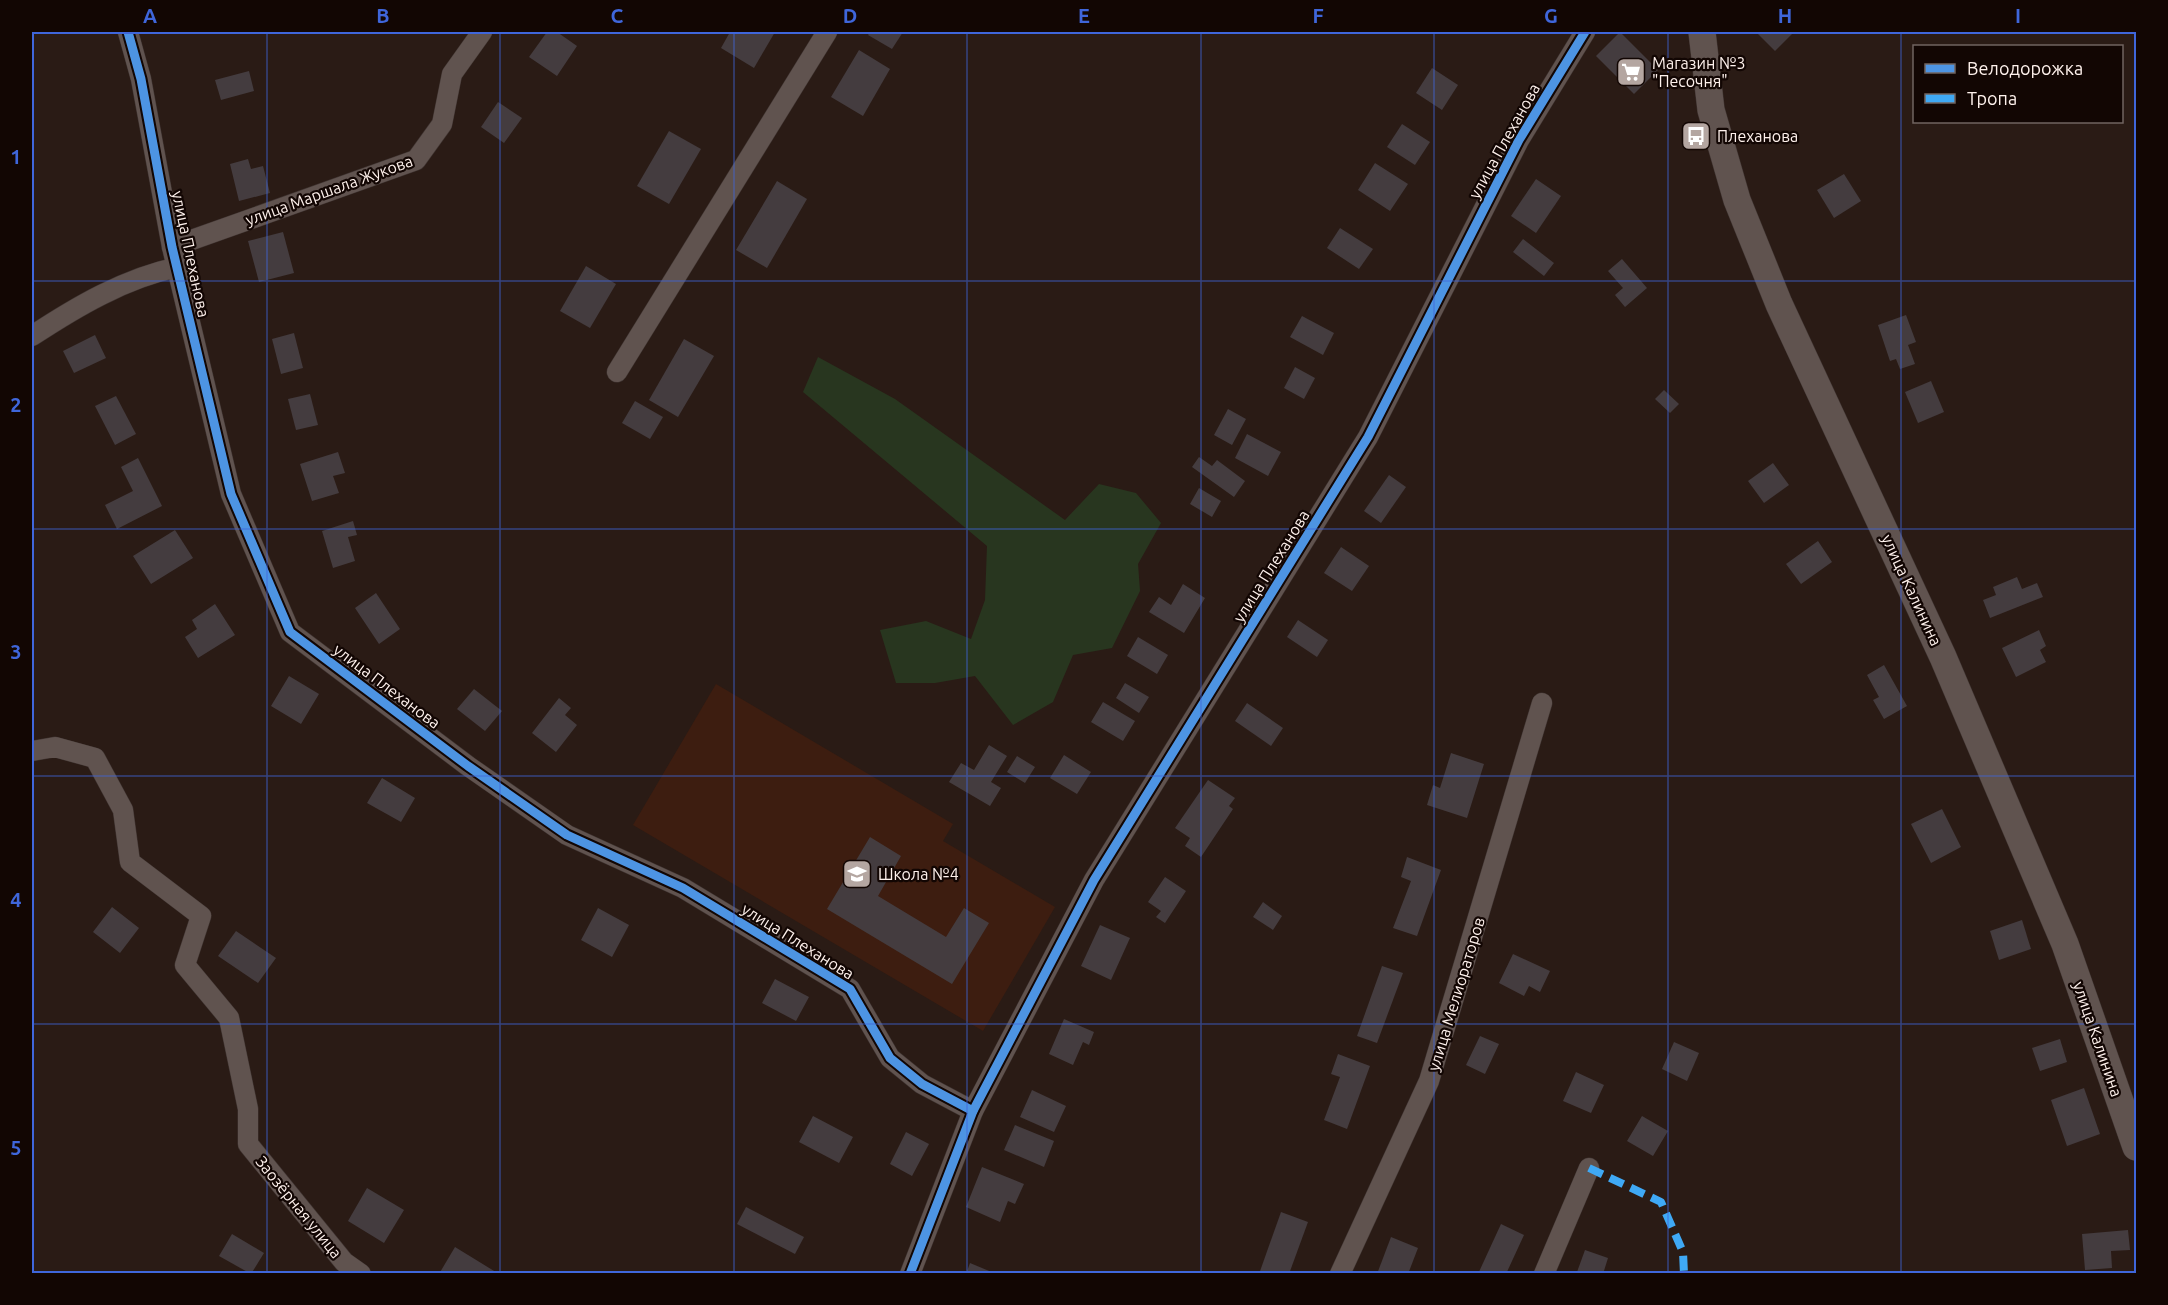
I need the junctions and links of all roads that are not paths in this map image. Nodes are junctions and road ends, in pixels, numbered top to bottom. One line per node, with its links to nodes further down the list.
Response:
1 (128, 32): 6 (street, улица Плеханова)
2 (482, 32): 6 (street, улица Маршала Жукова)
3 (827, 32): 9 (street)
4 (1585, 32): 12 (street, улица Плеханова)
5 (1702, 32): 13 (main road, улица Калинина)
6 (172, 246): 7 (street, улица Плеханова)
7 (178, 267): 8 (street); 12 (street, улица Плеханова)
8 (32, 336)
9 (617, 372)
10 (1542, 703): 17 (street, улица Мелиораторов)
11 (32, 751): 15 (street, Заозёрная улица)
12 (973, 1111): 16 (street, улица Плеханова)
13 (2136, 1148)
14 (1589, 1168): 18 (street)
15 (362, 1274)
16 (910, 1274)
17 (1340, 1274)
18 (1544, 1274)

